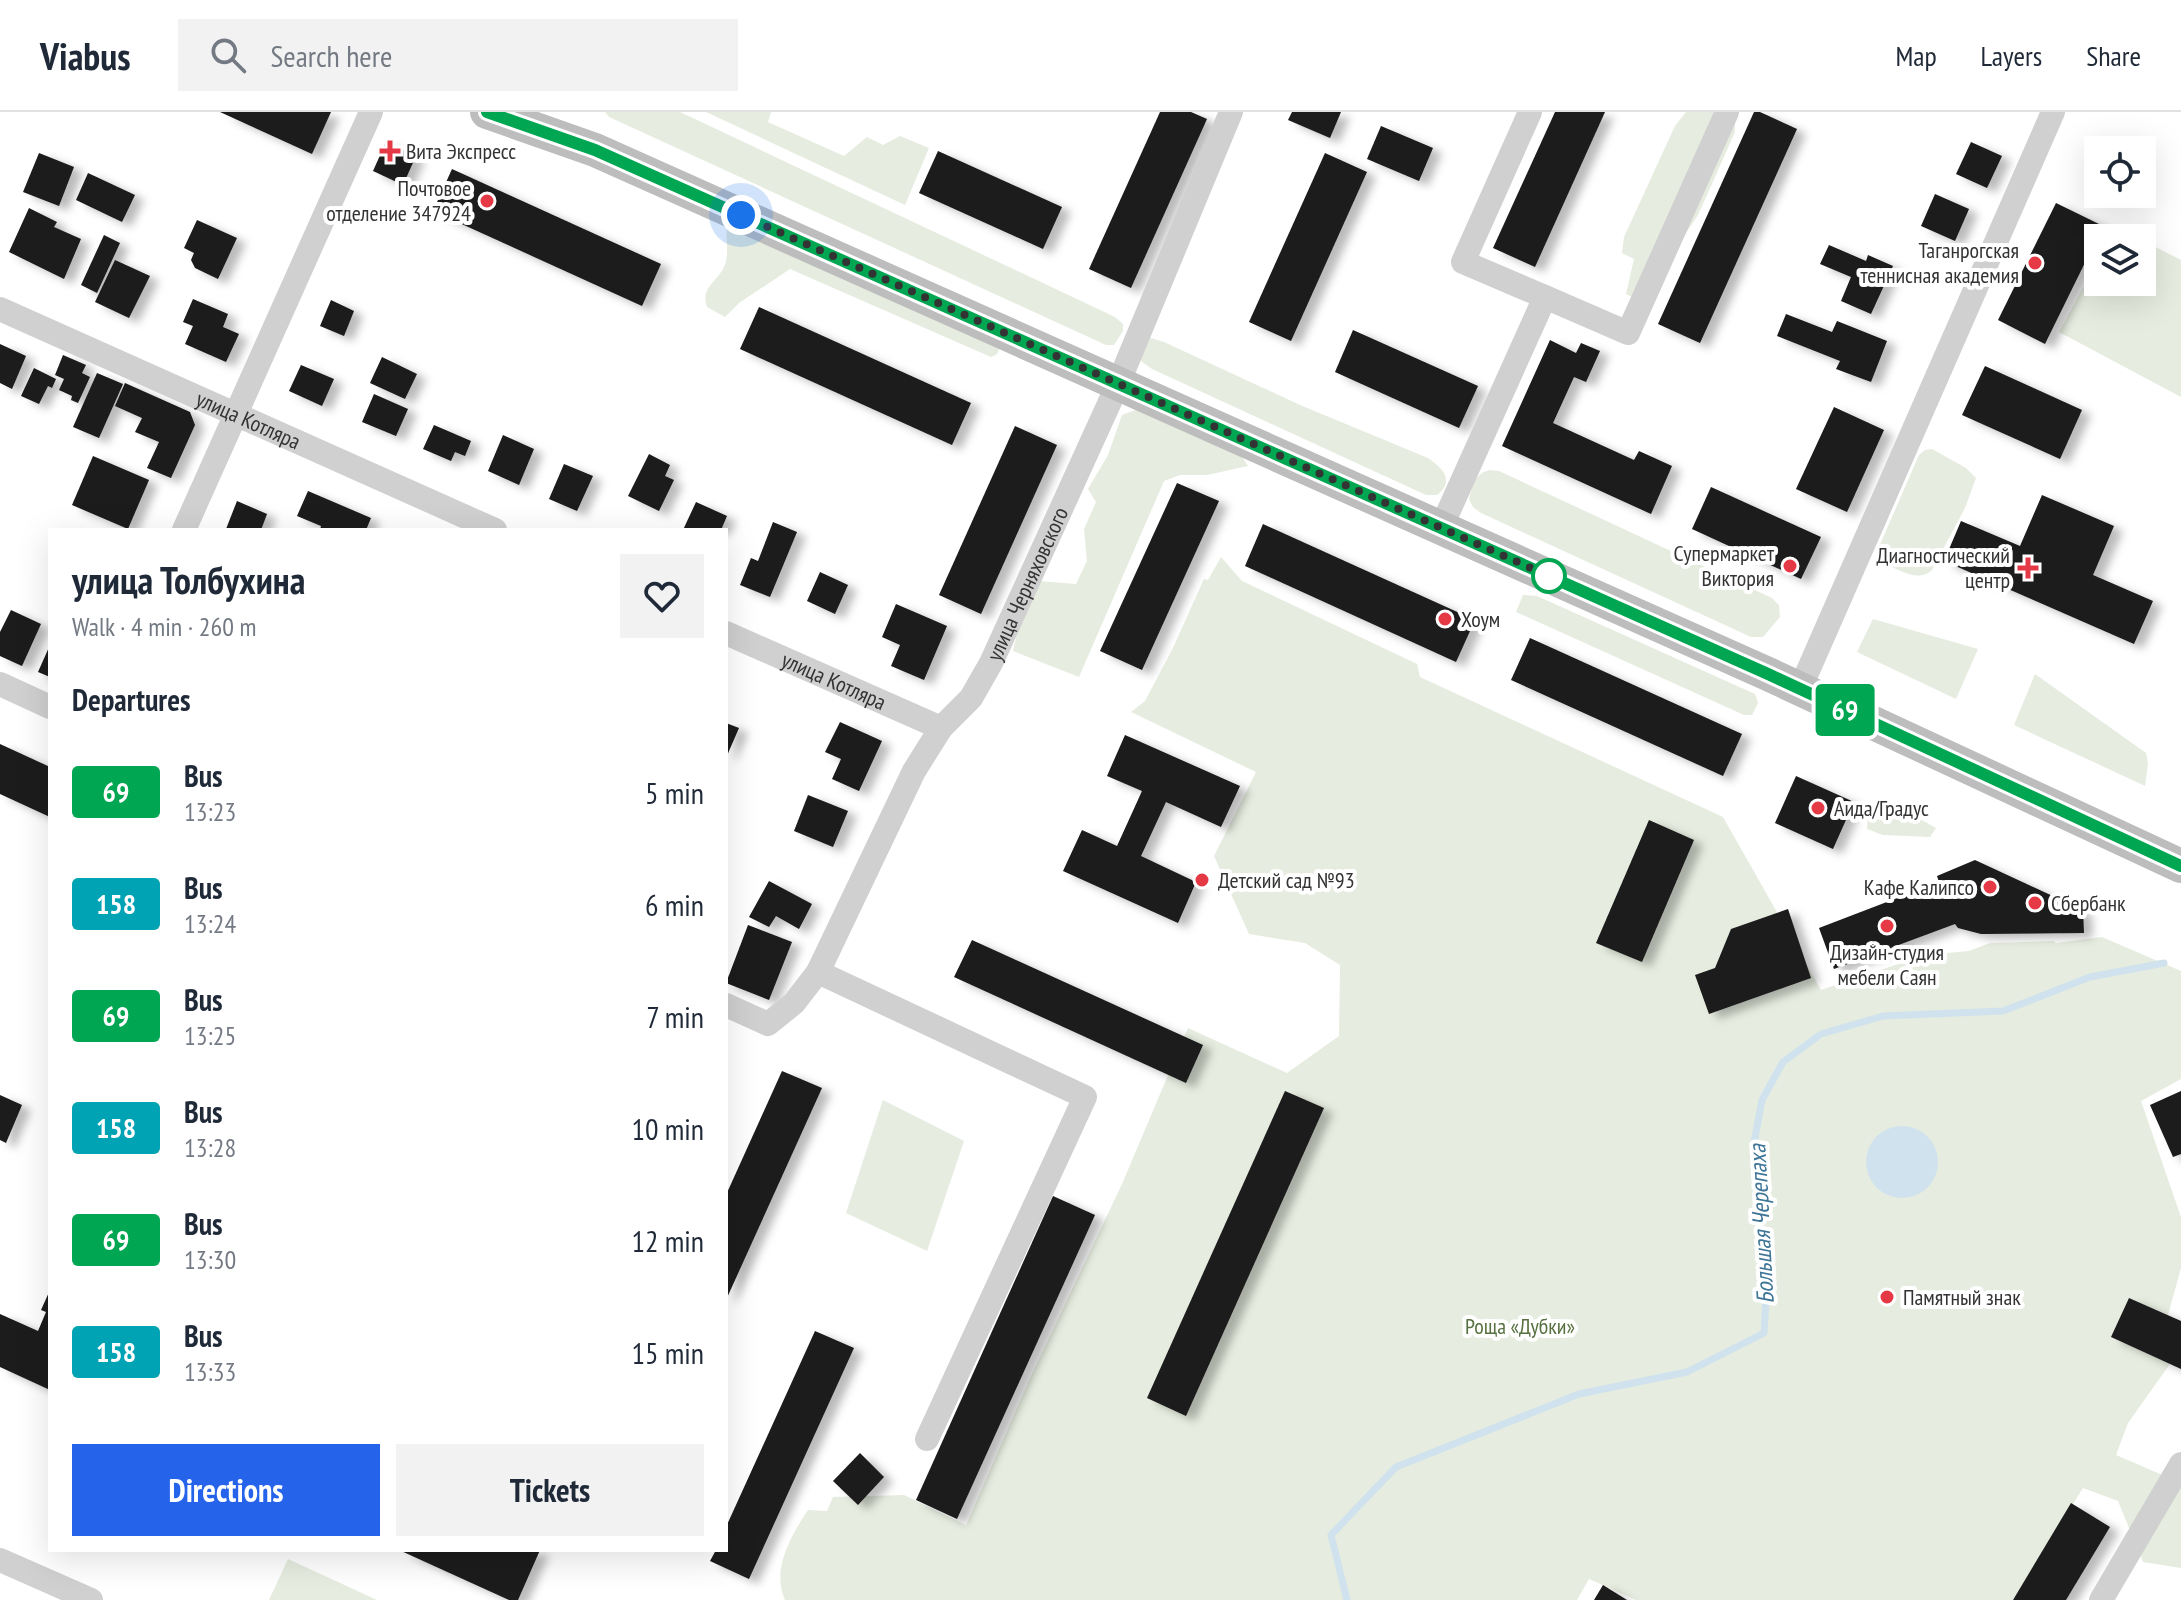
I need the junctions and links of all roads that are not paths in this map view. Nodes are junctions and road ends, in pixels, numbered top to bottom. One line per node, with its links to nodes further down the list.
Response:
1 (371, 112): 12 (street)
2 (487, 112): 8 (main road)
3 (539, 112): 8 (main road)
4 (1231, 112): 11 (street, улица Черняховского)
5 (1530, 112): 9 (street)
6 (1727, 112): 9 (street)
7 (2053, 112): 18 (street)
8 (595, 150): 11 (main road)
9 (1545, 297): 15 (street)
10 (0, 309): 12 (street, улица Котляра)
11 (1118, 384): 15 (main road); 20 (street, улица Черняховского)
12 (236, 414): 13 (street); 14 (street, улица Котляра)
13 (185, 528)
14 (491, 528)
15 (1441, 528): 18 (main road)
16 (728, 634): 20 (street, улица Котляра)
17 (0, 684): 19 (street)
18 (1800, 689): 21 (main road)
19 (48, 706)
20 (941, 728): 22 (street, улица Черняховского)
21 (2181, 866)
22 (818, 972): 23 (street, улица Черняховского); 24 (street)
23 (728, 1006)
24 (927, 1439)
25 (2181, 1464): 28 (street)
26 (0, 1560): 27 (street)
27 (91, 1600)
28 (2101, 1600)

